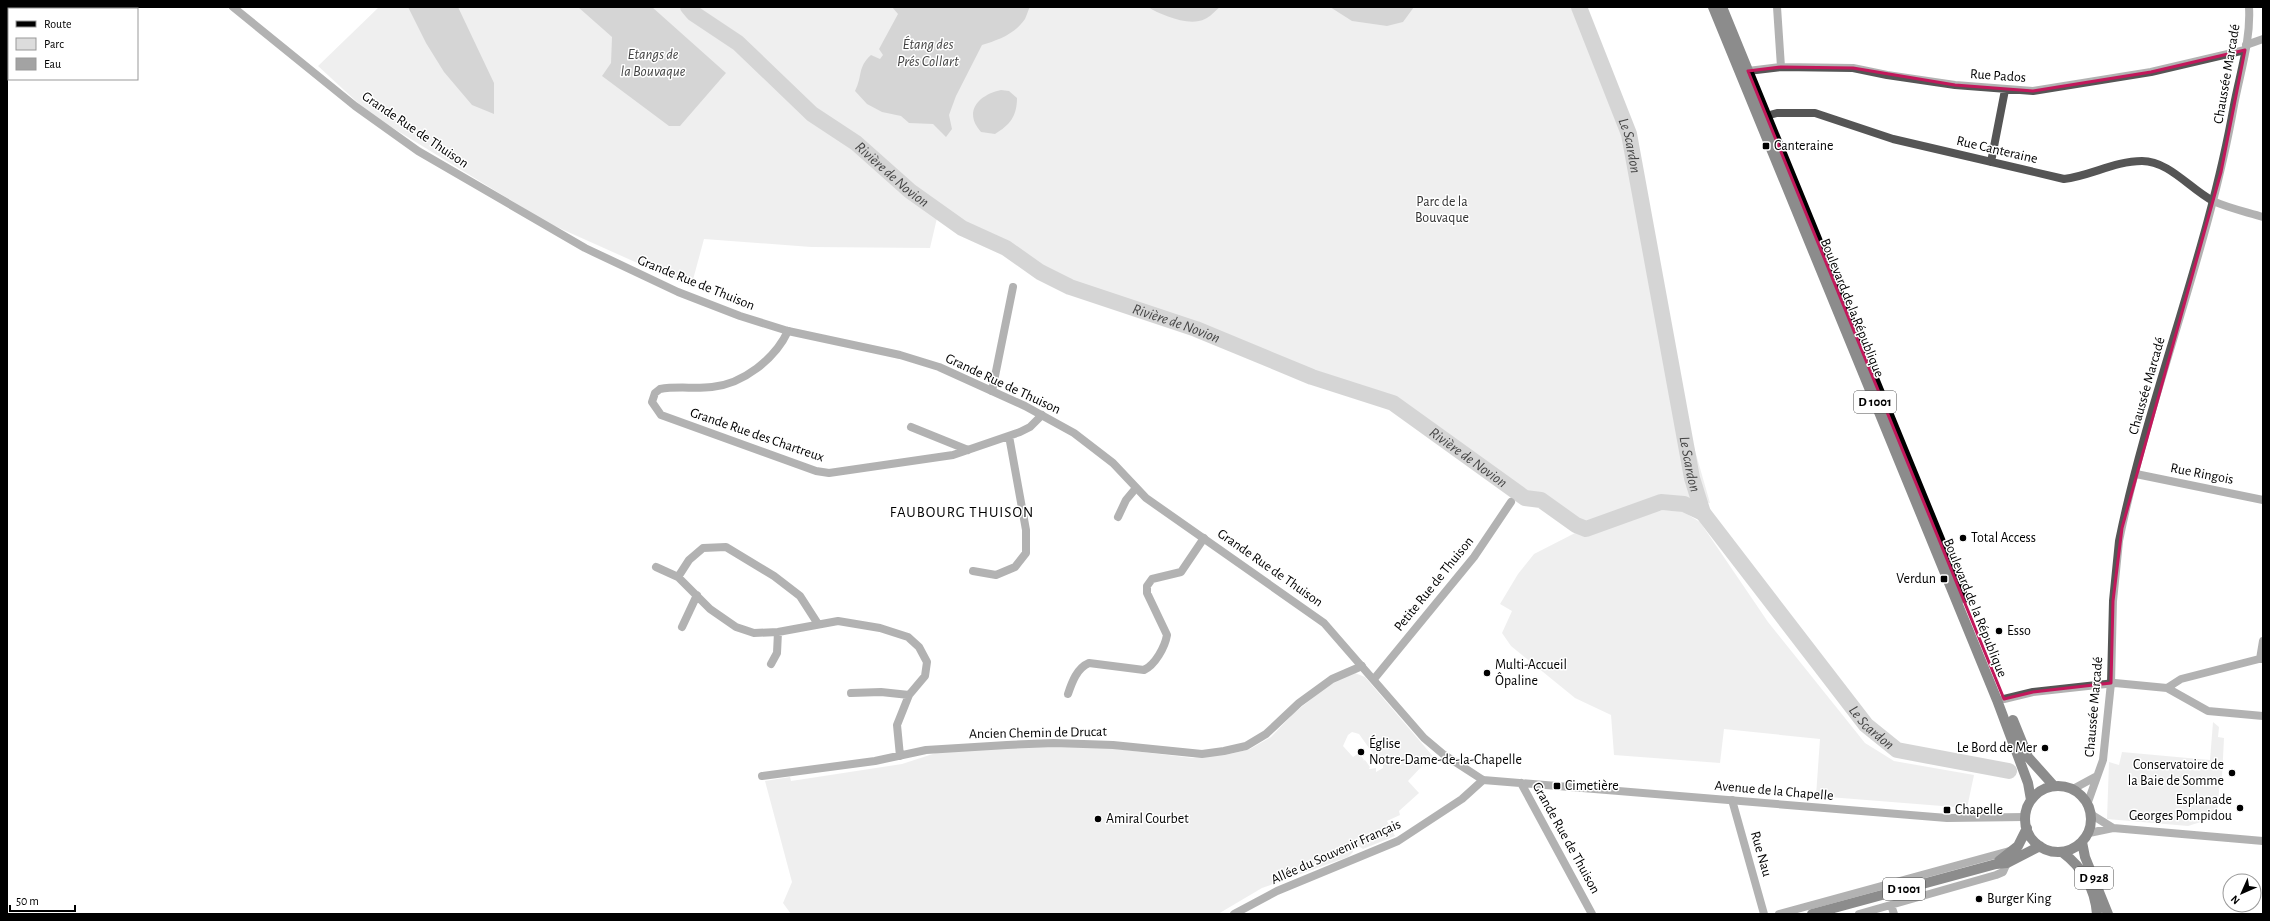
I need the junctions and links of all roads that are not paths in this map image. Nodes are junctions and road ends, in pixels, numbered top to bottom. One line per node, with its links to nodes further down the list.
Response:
1 (232, 7): 16 (street, Grande Rue de Thuison)
2 (1713, 7): 55 (main road, Boulevard de la République / D 1001)
3 (1722, 7): 9 (main road, Boulevard de la République / D 1001)
4 (1777, 7): 8 (street)
5 (2249, 7): 7 (street, Chaussée Marcadé)
6 (2263, 39): 7 (street, Rue Pados)
7 (2246, 48): 10 (street, Rue Pados); 13 (street, Chaussée Marcadé)
8 (1781, 67): 9 (street, Rue Pados); 10 (street, Rue Pados)
9 (1748, 70): 11 (main road, Boulevard de la République / D 1001)
10 (2005, 90): 12 (street)
11 (1766, 116): 12 (street, Rue Canteraine); 45 (main road, Boulevard de la République / D 1001)
12 (1992, 162): 13 (street, Rue Canteraine)
13 (2213, 201): 14 (street, Rue Canteraine); 22 (street, Chaussée Marcadé)
14 (2263, 218)
15 (1013, 287): 17 (street)
16 (788, 331): 17 (street, Grande Rue de Thuison); 21 (street, Grande Rue des Chartreux)
17 (992, 391): 18 (street, Grande Rue de Thuison)
18 (1042, 415): 20 (street, Grande Rue des Chartreux); 23 (street, Grande Rue de Thuison)
19 (911, 427): 21 (street)
20 (1010, 436): 21 (street, Grande Rue des Chartreux); 29 (street)
21 (968, 450)
22 (2136, 474): 24 (street, Rue Ringois); 40 (street, Chaussée Marcadé)
23 (1136, 488): 26 (street); 27 (street, Grande Rue de Thuison)
24 (2263, 500)
25 (1511, 502): 39 (street, Petite Rue de Thuison)
26 (1118, 516)
27 (1204, 538): 38 (street, Grande Rue de Thuison); 43 (street)
28 (656, 567): 30 (street)
29 (973, 571)
30 (678, 577): 31 (street); 32 (street)
31 (697, 595): 33 (street); 34 (street)
32 (818, 624): 34 (street); 44 (street)
33 (682, 627)
34 (778, 632): 37 (street)
35 (2263, 641): 36 (street)
36 (2261, 659): 41 (street)
37 (771, 664)
38 (1362, 666): 39 (street, Grande Rue de Thuison); 47 (street, Ancien Chemin de Drucat)
39 (1374, 679): 50 (street, Grande Rue de Thuison)
40 (2111, 683): 41 (street); 45 (street); 49 (street, Chaussée Marcadé)
41 (2167, 688): 46 (street)
42 (851, 693): 44 (street)
43 (1068, 694)
44 (909, 696): 47 (street)
45 (2004, 699): 52 (main road, Boulevard de la République / D 1001)
46 (2263, 716)
47 (900, 756): 48 (street, Ancien Chemin de Drucat)
48 (762, 776)
49 (2097, 776): 53 (street, Chaussée Marcadé); 56 (street, Chaussée Marcadé)
50 (1483, 780): 51 (street, Grande Rue de Thuison); 70 (street, Allée du Souvenir Français)
51 (1521, 783): 54 (street, Avenue de la Chapelle); 71 (street, Grande Rue de Thuison)
52 (2054, 786): 53 (main road); 55 (main road)
53 (2073, 789): 56 (main road)
54 (1732, 800): 58 (street, Avenue de la Chapelle); 72 (street, Rue Nau)
55 (2031, 800): 58 (main road)
56 (2088, 802): 57 (main road)
57 (2092, 815): 60 (street); 61 (main road)
58 (2025, 817): 59 (main road)
59 (2027, 828): 64 (main road); 65 (main road)
60 (2113, 828): 61 (street); 62 (street)
61 (2088, 833): 63 (main road)
62 (2263, 841)
63 (2082, 842): 66 (main road); 78 (main road, D 928)
64 (2040, 846): 66 (main road); 67 (main road, D 1001)
65 (2014, 850): 68 (main road); 73 (street)
66 (2062, 852): 77 (main road, D 928)
67 (2007, 863): 68 (main road, D 1001); 69 (street)
68 (1996, 864): 74 (main road, D 1001)
69 (1891, 905): 75 (street); 76 (street)
70 (1234, 914)
71 (1592, 914)
72 (1764, 914)
73 (1779, 914)
74 (1812, 914)
75 (1859, 914)
76 (1894, 914)
77 (2097, 914)
78 (2108, 914)

